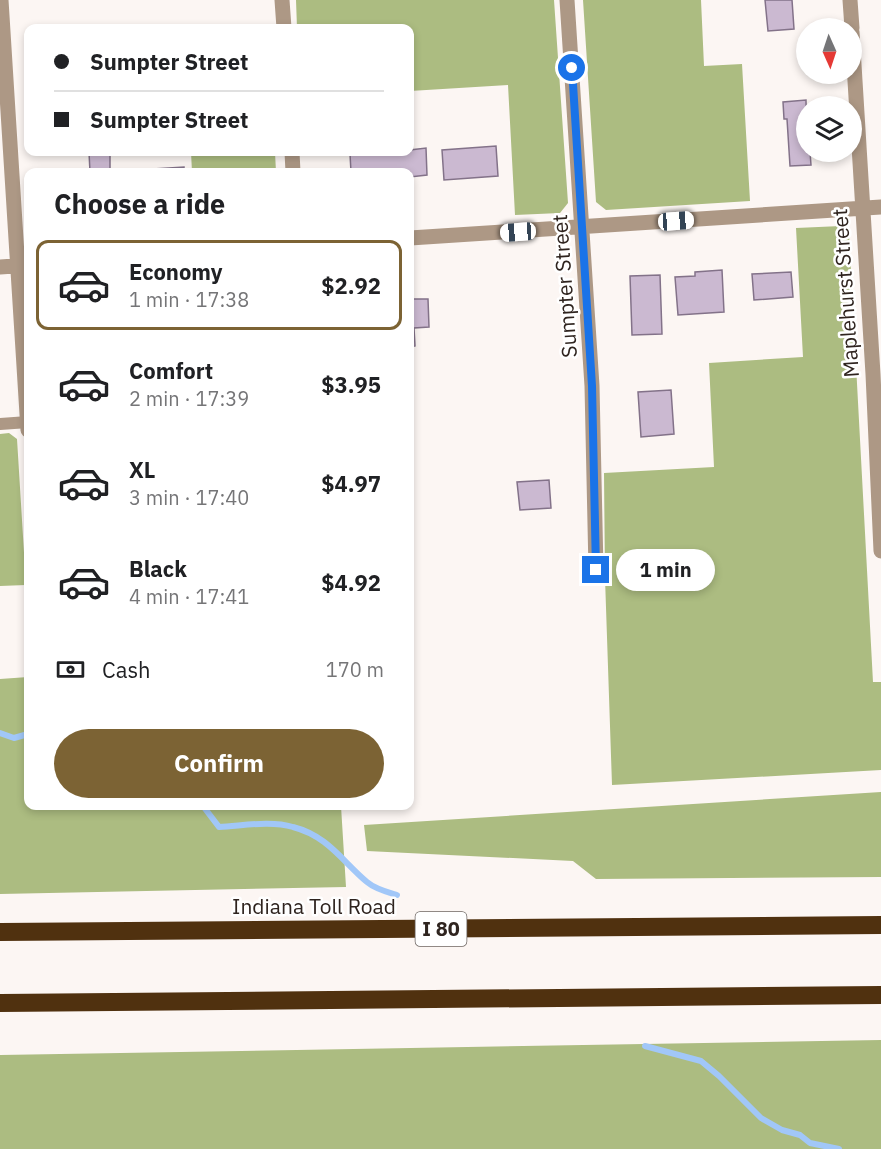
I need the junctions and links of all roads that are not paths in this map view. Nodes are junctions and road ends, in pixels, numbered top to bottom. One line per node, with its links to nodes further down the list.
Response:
1 (1, 0): 12 (street)
2 (282, 0): 6 (street)
3 (567, 0): 10 (street, Sumpter Street)
4 (850, 0): 5 (street, Maplehurst Street)
5 (851, 18)
6 (284, 24)
7 (855, 84): 9 (street, Maplehurst Street)
8 (881, 207): 9 (street)
9 (862, 208): 10 (street); 17 (street, Maplehurst Street)
10 (583, 228): 11 (street); 18 (street, Sumpter Street)
11 (414, 238)
12 (23, 266): 13 (street); 14 (street)
13 (0, 267)
14 (24, 297)
15 (24, 422): 16 (lane)
16 (0, 424)
17 (881, 551)
18 (596, 570)
19 (881, 925): 20 (highway, Indiana Toll Road / I 80)
20 (0, 932)
21 (881, 995): 22 (highway)
22 (0, 1003)

